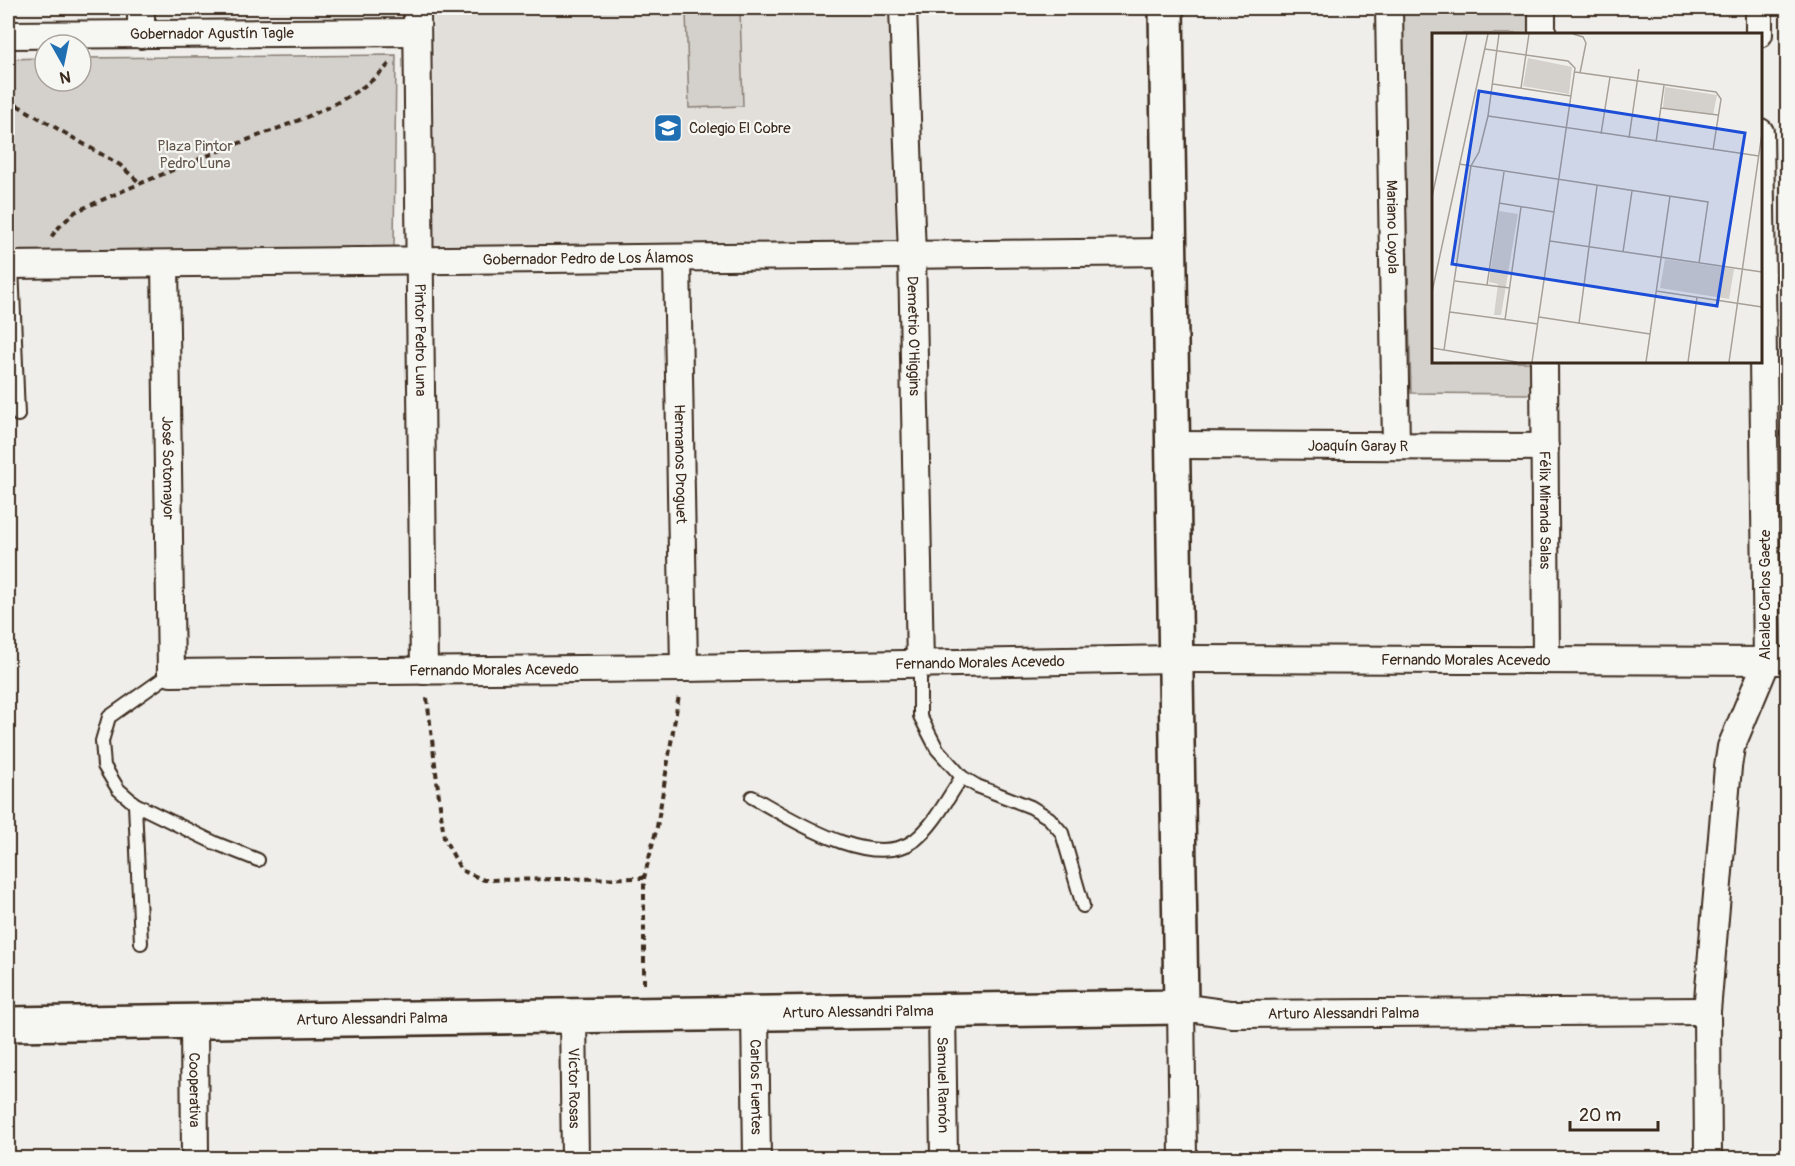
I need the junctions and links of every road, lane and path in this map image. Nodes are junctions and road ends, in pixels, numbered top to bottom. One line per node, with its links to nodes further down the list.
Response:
1 (141, 8): 11 (street)
2 (903, 8): 16 (street, Demetrio O'Higgins)
3 (1166, 8): 15 (street)
4 (1389, 8): 24 (street, Mariano Loyola)
5 (1542, 8): 8 (street)
6 (1759, 8): 9 (street)
7 (417, 20): 11 (street, Gobernador Agustín Tagle); 14 (path); 18 (street, Pintor Pedro Luna)
8 (1542, 33)
9 (1759, 33)
10 (8, 35): 11 (street, Gobernador Agustín Tagle)
11 (141, 35)
12 (8, 100): 14 (path)
13 (1762, 165): 28 (street, Alcalde Carlos Gaete)
14 (140, 183): 20 (path)
15 (1169, 252): 16 (street, Gobernador Pedro de Los Álamos); 23 (street)
16 (912, 255): 17 (street, Gobernador Pedro de Los Álamos); 29 (street, Demetrio O'Higgins)
17 (677, 258): 18 (street, Gobernador Pedro de Los Álamos); 30 (street, Hermanos Droguet)
18 (420, 261): 19 (street, Gobernador Pedro de Los Álamos); 31 (street, Pintor Pedro Luna)
19 (165, 264): 20 (street, Gobernador Pedro de Los Álamos); 32 (street, José Sotomayor)
20 (17, 265): 22 (lane)
21 (1544, 363): 25 (street, Félix Miranda Salas)
22 (18, 415)
23 (1172, 445): 24 (street, Joaquín Garay R); 26 (street)
24 (1396, 446): 25 (street, Joaquín Garay R)
25 (1545, 447): 27 (street, Félix Miranda Salas)
26 (1175, 659): 27 (street, Fernando Morales Acevedo); 29 (street, Fernando Morales Acevedo); 40 (street)
27 (1546, 660): 28 (street, Fernando Morales Acevedo)
28 (1777, 661): 42 (street, Alcalde Carlos Gaete)
29 (920, 664): 30 (street, Fernando Morales Acevedo); 33 (lane)
30 (684, 668): 31 (street, Fernando Morales Acevedo); 37 (path)
31 (424, 671): 32 (street, Fernando Morales Acevedo); 37 (path)
32 (171, 674): 35 (lane)
33 (962, 777): 34 (lane); 38 (lane)
34 (752, 797)
35 (135, 804): 36 (lane); 39 (lane)
36 (258, 860)
37 (644, 878): 44 (path)
38 (1083, 906)
39 (141, 943)
40 (1181, 1006): 41 (street, Arturo Alessandri Palma); 42 (street, Arturo Alessandri Palma); 52 (street)
41 (942, 1010): 43 (street, Arturo Alessandri Palma); 51 (street, Samuel Ramón)
42 (1707, 1011): 53 (street, Alcalde Carlos Gaete)
43 (755, 1013): 44 (street, Arturo Alessandri Palma); 50 (street, Carlos Fuentes)
44 (644, 1015): 45 (street, Arturo Alessandri Palma)
45 (573, 1016): 46 (street, Arturo Alessandri Palma); 49 (street, Víctor Rosas)
46 (194, 1022): 47 (street, Arturo Alessandri Palma); 48 (street, Cooperativa)
47 (8, 1024)
48 (195, 1158)
49 (575, 1158)
50 (757, 1158)
51 (944, 1158)
52 (1183, 1158)
53 (1708, 1158)

